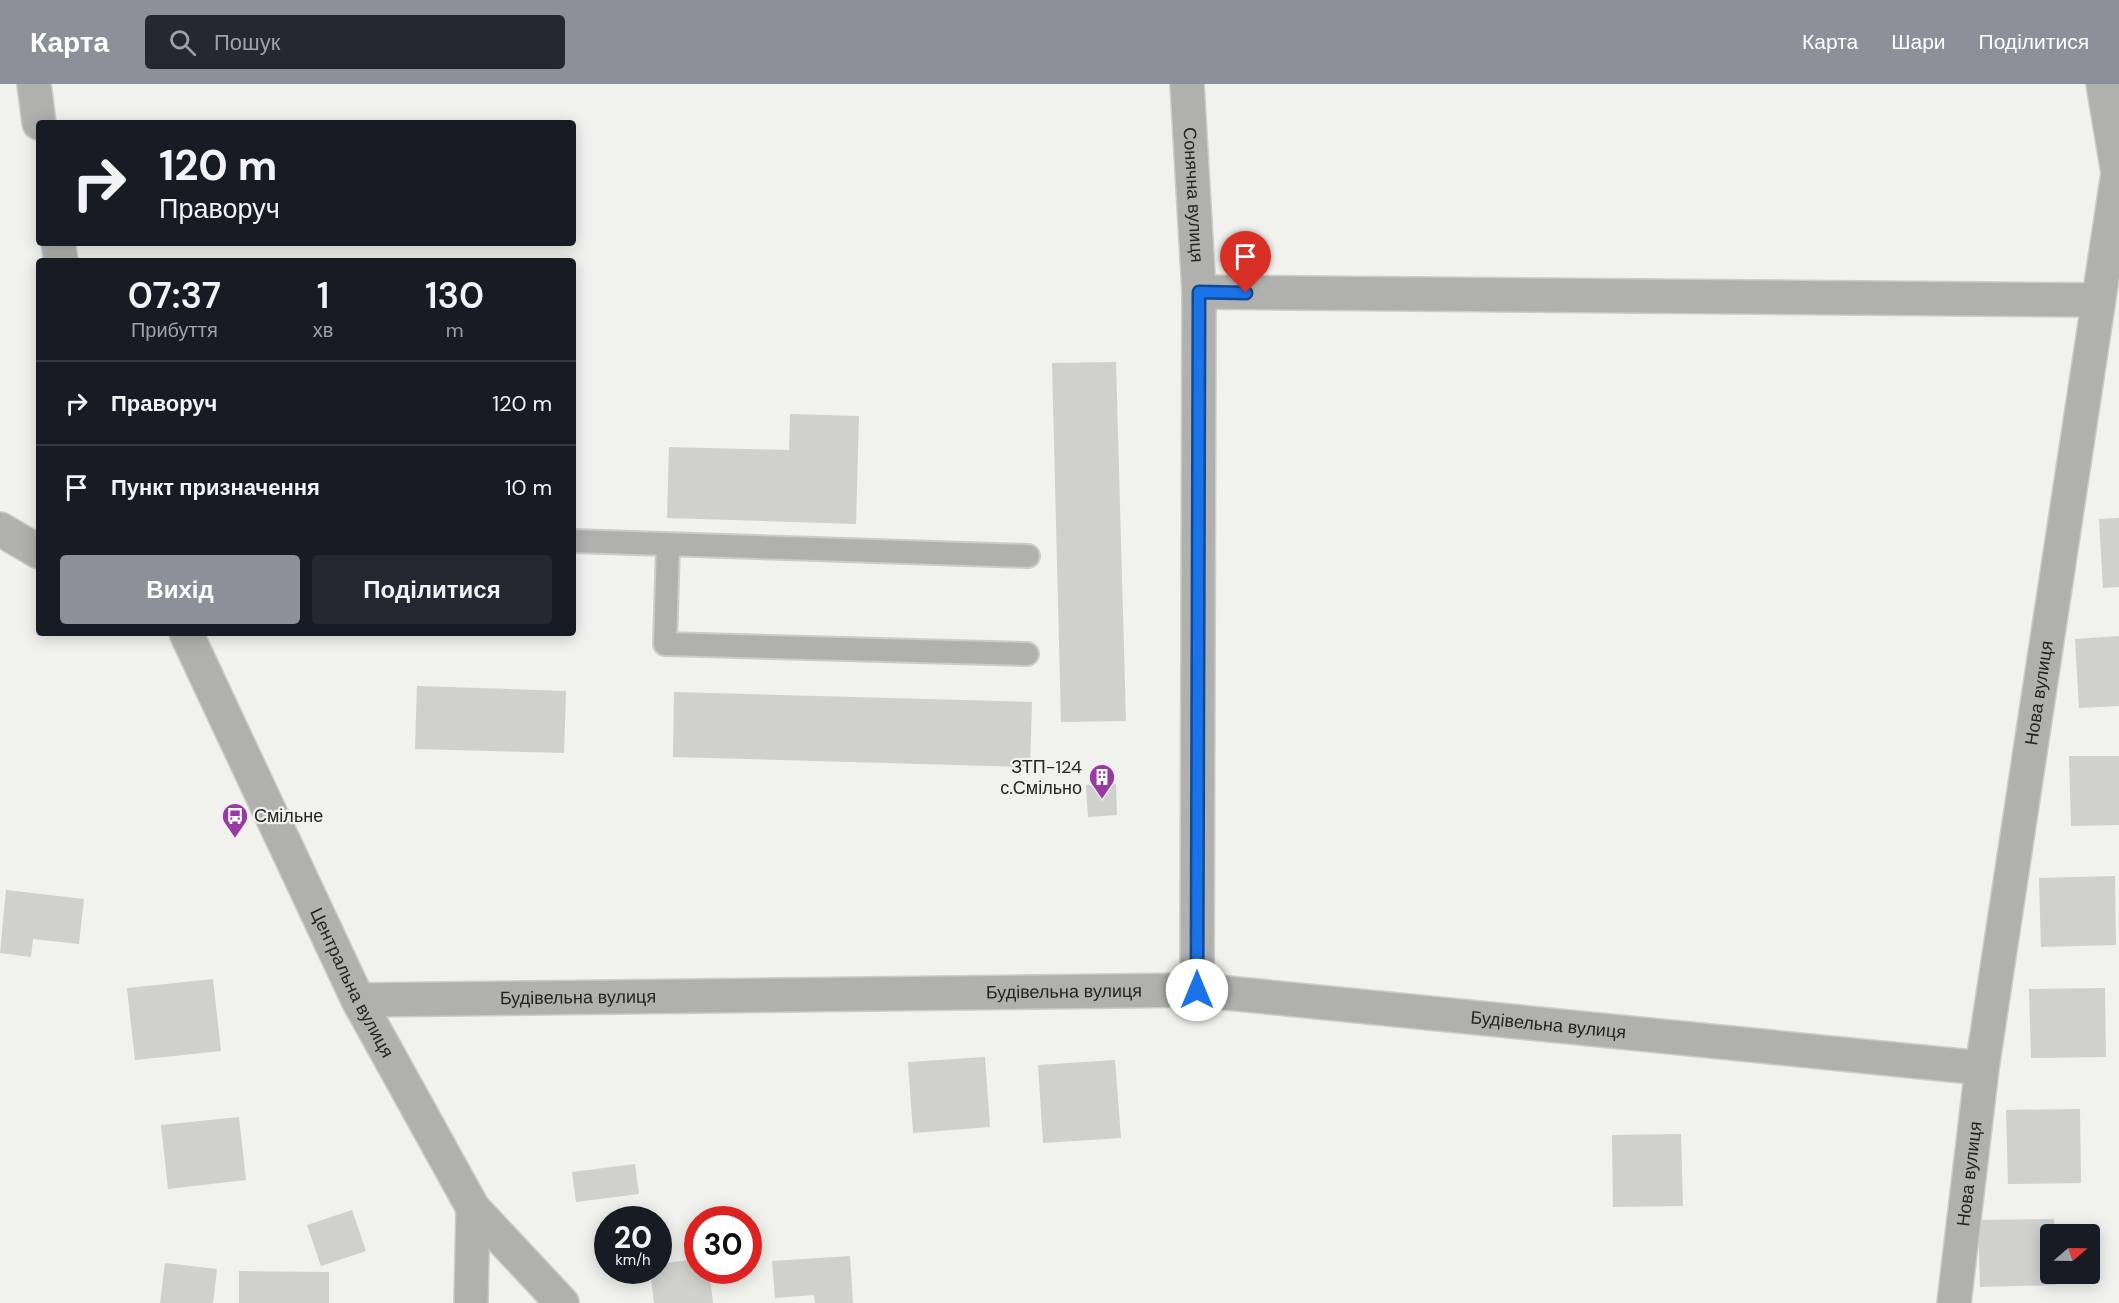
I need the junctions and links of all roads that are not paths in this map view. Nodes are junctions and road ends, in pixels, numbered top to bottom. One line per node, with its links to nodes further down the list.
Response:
1 (34, 84): 4 (street)
2 (1187, 84): 5 (street, Сонячна вулиця)
3 (2103, 84): 6 (street, Нова вулиця)
4 (39, 120)
5 (1199, 292): 6 (street); 14 (street, Сонячна вулиця)
6 (2098, 300): 16 (street, Нова вулиця)
7 (0, 530): 10 (street)
8 (576, 541): 9 (lane)
9 (668, 545): 11 (lane); 13 (lane)
10 (36, 550)
11 (1028, 556)
12 (186, 636): 15 (street, Центральна вулиця)
13 (1027, 654)
14 (1197, 990): 15 (street, Будівельна вулиця); 16 (street, Будівельна вулиця)
15 (358, 1000): 17 (street, Центральна вулиця)
16 (1982, 1068): 20 (street, Нова вулиця)
17 (473, 1208): 18 (street); 19 (street, Центральна вулиця)
18 (471, 1303)
19 (562, 1303)
20 (1954, 1303)

